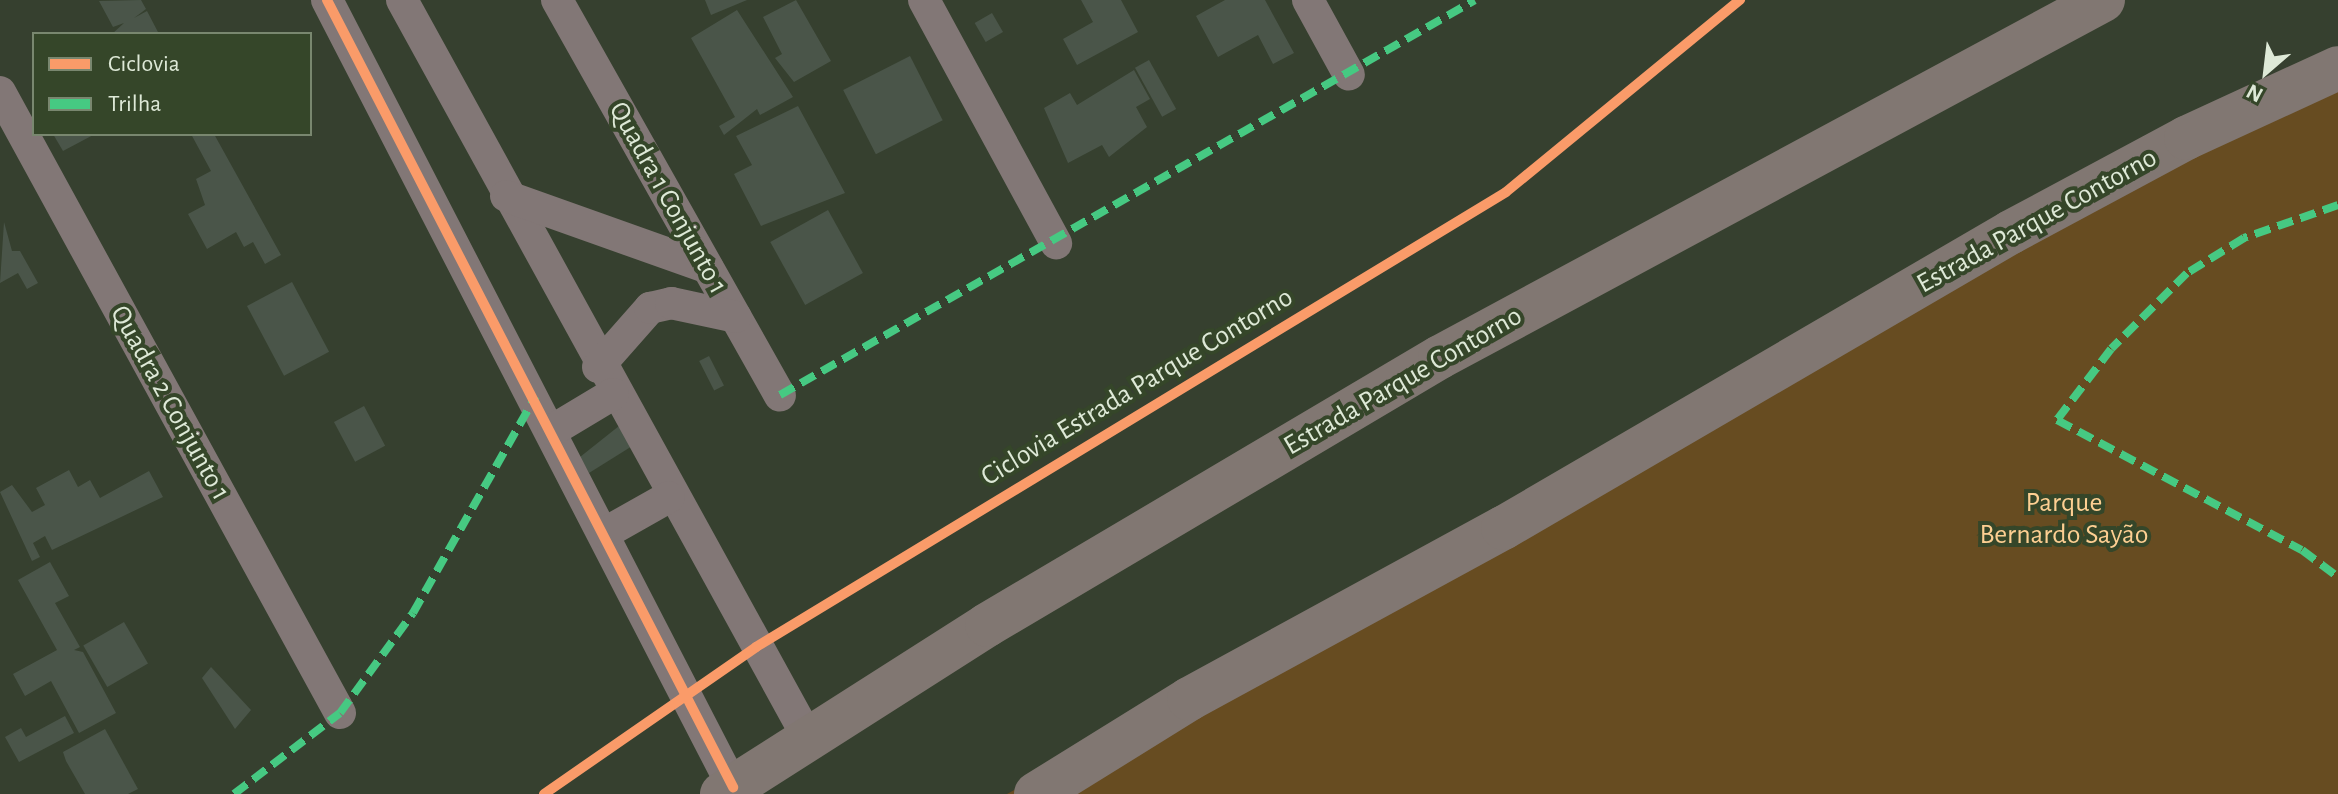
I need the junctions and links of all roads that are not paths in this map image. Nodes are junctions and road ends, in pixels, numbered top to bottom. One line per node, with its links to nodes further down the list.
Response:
1 (327, 0): 16 (street)
2 (402, 0): 10 (street)
3 (557, 0): 12 (street, Quadra 1 Conjunto 1)
4 (924, 0): 11 (street)
5 (1308, 0): 8 (street)
6 (2103, 0): 20 (main road, Estrada Parque Contorno)
7 (2332, 68): 22 (main road, Estrada Parque Contorno)
8 (1349, 75)
9 (0, 92): 19 (street, Quadra 2 Conjunto 1)
10 (506, 196): 12 (street); 14 (street)
11 (1056, 243)
12 (708, 268): 13 (street, Quadra 1 Conjunto 1)
13 (736, 317): 14 (street); 15 (street, Quadra 1 Conjunto 1)
14 (605, 380): 16 (street); 17 (street)
15 (780, 395)
16 (553, 430): 18 (street)
17 (669, 497): 18 (street); 20 (street)
18 (605, 533): 21 (street)
19 (340, 713)
20 (808, 738): 21 (main road, Estrada Parque Contorno)
21 (728, 790)
22 (1036, 794)

